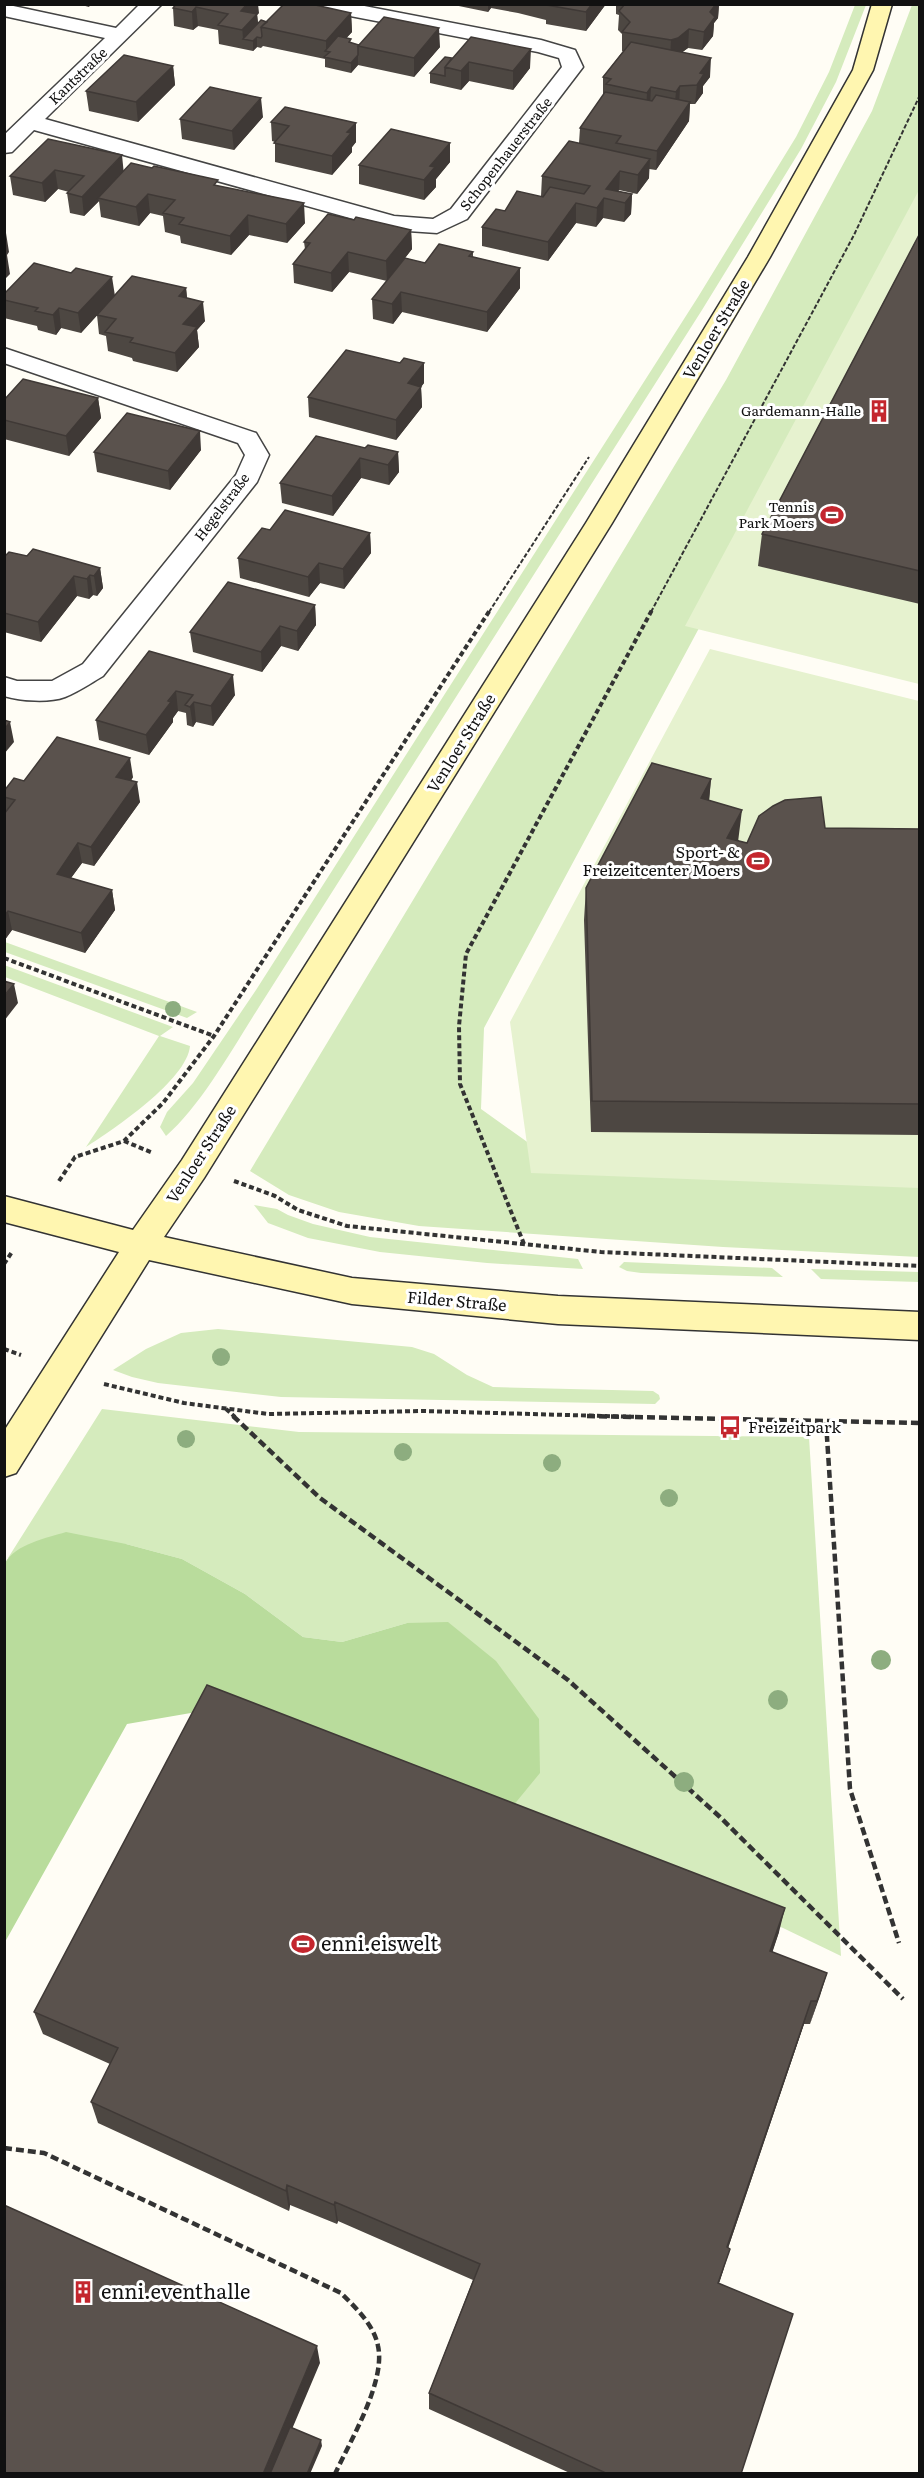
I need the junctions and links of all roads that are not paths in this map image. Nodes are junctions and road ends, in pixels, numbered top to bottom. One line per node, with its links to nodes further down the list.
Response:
1 (152, 4): 5 (street, Kantstraße)
2 (319, 4): 6 (street, Schopenhauerstraße)
3 (882, 4): 11 (main road, Venloer Straße)
4 (4, 10): 5 (street)
5 (121, 35): 6 (street, Kantstraße)
6 (30, 122): 7 (street, Kantstraße)
7 (4, 147)
8 (4, 355): 9 (street, Hegelstraße)
9 (4, 686)
10 (18, 1214): 11 (main road, Filder Straße)
11 (141, 1245): 12 (main road, Filder Straße); 13 (main road, Venloer Straße)
12 (920, 1326)
13 (4, 1462)

